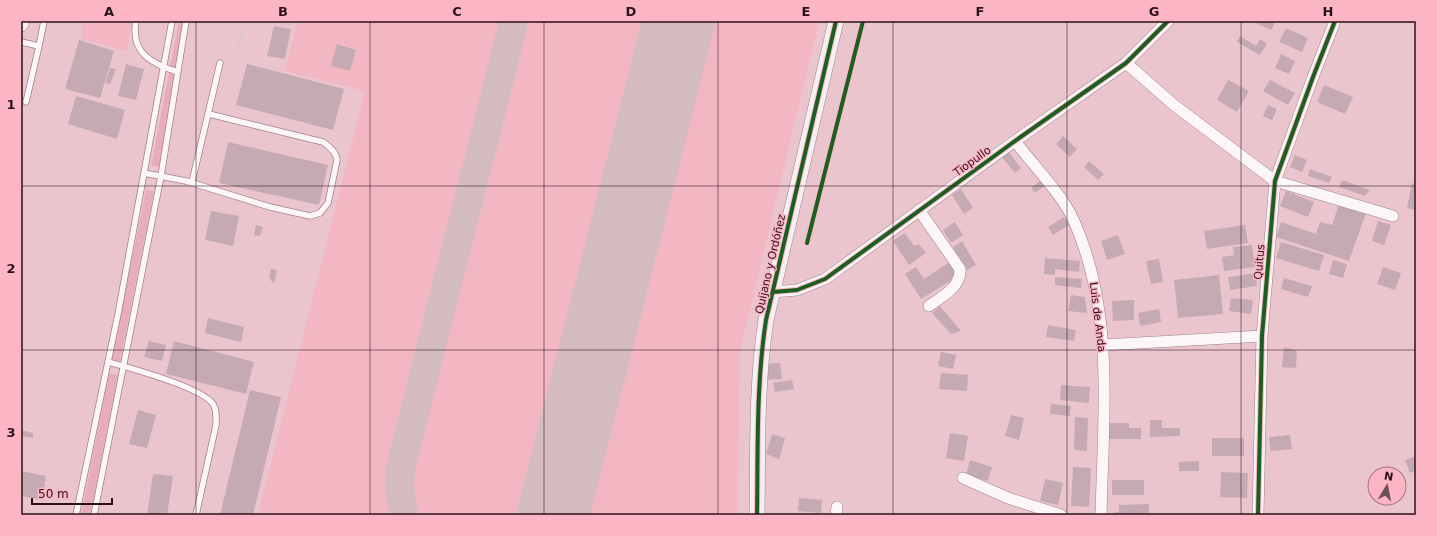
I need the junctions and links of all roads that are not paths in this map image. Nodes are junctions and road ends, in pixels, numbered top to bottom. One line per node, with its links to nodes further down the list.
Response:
1 (22, 21): 9 (street)
2 (44, 21): 11 (lane)
3 (136, 21): 14 (lane)
4 (172, 21): 14 (lane)
5 (186, 21): 15 (lane)
6 (836, 21): 25 (street, Quijano y Ordóñez)
7 (1168, 21): 13 (street, Tiopullo)
8 (1335, 21): 21 (street, Quitus)
9 (21, 24)
10 (21, 42): 11 (lane)
11 (39, 46): 16 (lane)
12 (220, 63): 17 (lane)
13 (1126, 64): 18 (street, Tiopullo); 21 (street)
14 (163, 68): 15 (lane); 19 (lane)
15 (178, 72): 20 (lane)
16 (26, 102)
17 (208, 114): 22 (lane); 22 (lane)
18 (1014, 141): 23 (street, Tiopullo); 28 (street, Luis de Anda)
19 (144, 173): 20 (lane); 29 (lane)
20 (161, 176): 22 (lane); 30 (lane)
21 (1276, 181): 24 (street); 27 (street, Quitus)
22 (192, 182)
23 (919, 210): 25 (street, Tiopullo); 26 (street)
24 (1393, 216)
25 (773, 292): 35 (street, Quijano y Ordóñez)
26 (929, 306)
27 (1262, 336): 28 (street); 38 (street, Quitus)
28 (1103, 345): 37 (street, Luis de Anda)
29 (108, 362): 30 (lane); 32 (lane)
30 (124, 366): 33 (lane); 34 (lane)
31 (963, 478): 36 (street)
32 (76, 515)
33 (94, 515)
34 (196, 515)
35 (757, 515)
36 (1061, 515)
37 (1101, 515)
38 (1258, 515)

